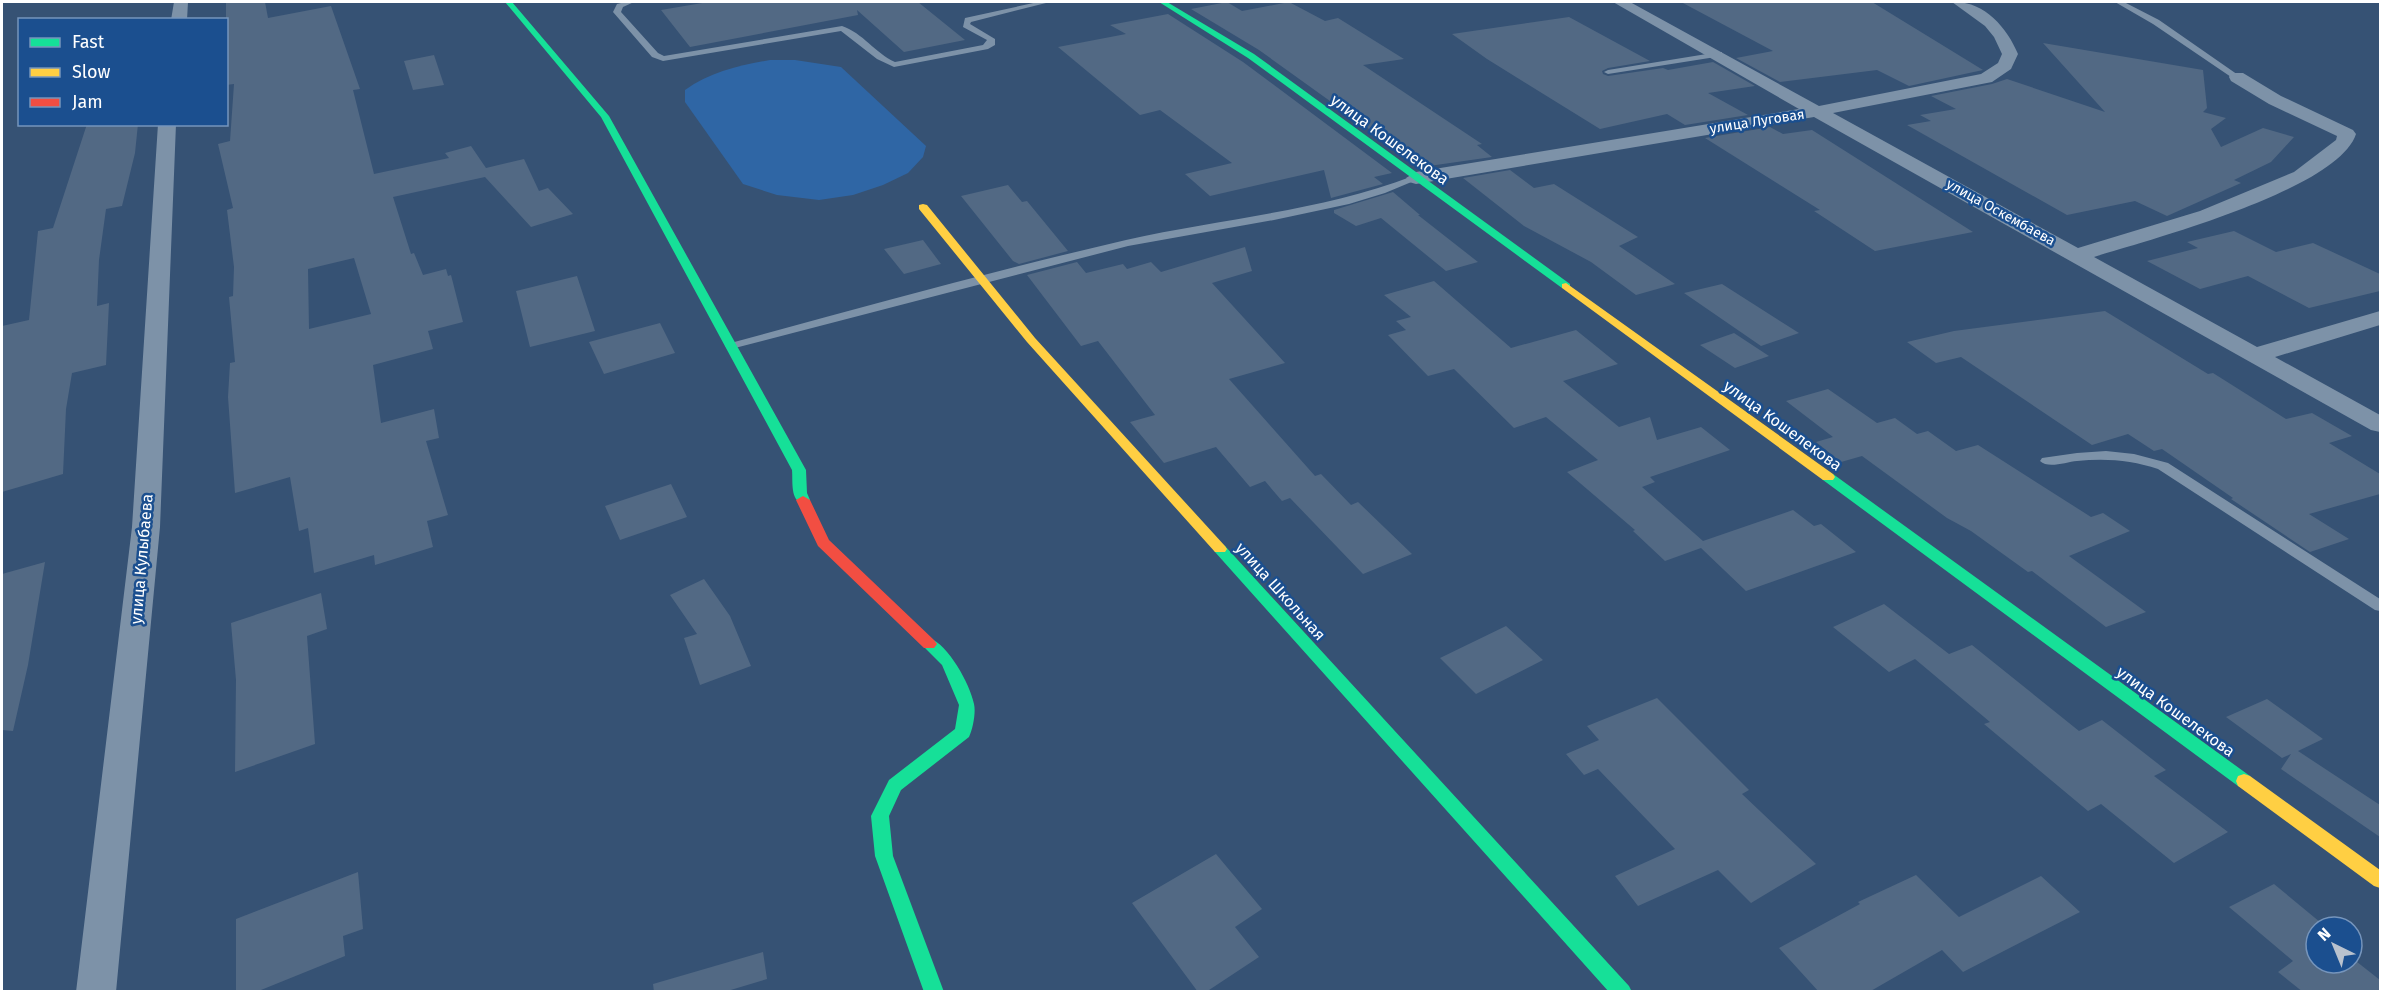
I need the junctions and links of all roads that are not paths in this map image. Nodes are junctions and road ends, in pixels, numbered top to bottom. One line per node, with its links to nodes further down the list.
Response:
1 (181, 2): 9 (street)
2 (508, 2): 20 (street)
3 (630, 2): 4 (lane)
4 (1046, 2)
5 (1163, 2): 15 (street, улица Кошелекова)
6 (1620, 2): 10 (street, улица Оскембаева)
7 (1959, 2): 13 (street, улица Луговая)
8 (2119, 2): 12 (lane)
9 (179, 18)
10 (1719, 54): 11 (lane); 13 (street, улица Оскембаева)
11 (1608, 72)
12 (2237, 77): 17 (street)
13 (1818, 111): 15 (street, улица Луговая); 17 (street, улица Оскембаева)
14 (167, 126): 26 (street, улица Кулыбаева)
15 (1416, 178): 18 (lane); 25 (street, улица Кошелекова)
16 (923, 207): 18 (street, улица Школьная)
17 (2078, 255): 21 (street, улица Оскембаева)
18 (982, 280): 20 (lane); 28 (street, улица Школьная)
19 (2380, 318): 21 (street)
20 (731, 346): 27 (street)
21 (2256, 355): 22 (street, улица Оскембаева)
22 (2380, 425)
23 (2047, 461): 24 (lane)
24 (2380, 606)
25 (2380, 880)
26 (96, 992)
27 (934, 992)
28 (1622, 992)

